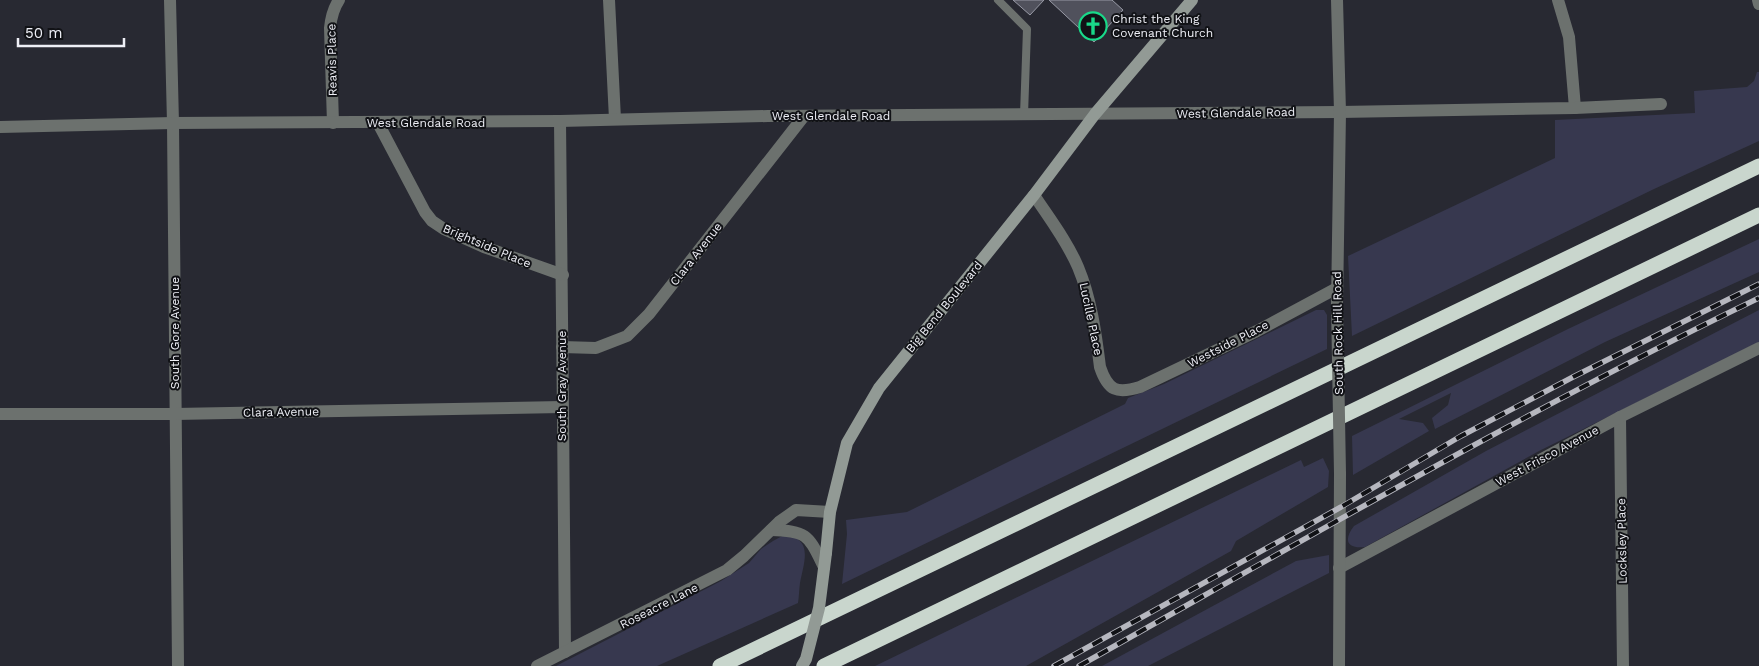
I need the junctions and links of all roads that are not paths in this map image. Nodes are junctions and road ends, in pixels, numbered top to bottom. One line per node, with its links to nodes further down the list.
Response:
1 (170, 0): 18 (street, South Gore Avenue)
2 (339, 0): 16 (street, Reavis Place)
3 (609, 0): 14 (street)
4 (998, 0): 12 (lane)
5 (1192, 0): 11 (main road, Big Bend Boulevard)
6 (1337, 0): 10 (street, South Rock Hill Road)
7 (1558, 0): 9 (street)
8 (1661, 104): 9 (street, West Glendale Road)
9 (1575, 108): 10 (street, West Glendale Road)
10 (1340, 112): 11 (street, West Glendale Road); 24 (street, South Rock Hill Road)
11 (1095, 114): 12 (street, West Glendale Road); 21 (main road, Big Bend Boulevard)
12 (1024, 115): 13 (street, West Glendale Road)
13 (804, 116): 14 (street, West Glendale Road); 25 (street, Clara Avenue)
14 (615, 119): 15 (street, West Glendale Road)
15 (560, 121): 17 (street, West Glendale Road); 23 (street, South Gray Avenue)
16 (333, 122): 17 (street, West Glendale Road); 18 (street, West Glendale Road)
17 (378, 123): 23 (street, Brightside Place)
18 (173, 124): 19 (street, West Glendale Road); 30 (street, South Gore Avenue)
19 (0, 127)
20 (1759, 166): 39 (highway)
21 (1034, 195): 27 (street, Lucille Place); 32 (main road, Big Bend Boulevard)
22 (1759, 215): 41 (highway)
23 (563, 276): 25 (street, South Gray Avenue)
24 (1337, 288): 27 (street, Westside Place); 35 (street, South Rock Hill Road, bridge)
25 (562, 347): 28 (street, South Gray Avenue)
26 (1759, 348): 31 (street, West Frisco Avenue)
27 (1116, 390)
28 (562, 407): 30 (street, Clara Avenue); 36 (street, South Gray Avenue)
29 (0, 414): 30 (street, Clara Avenue)
30 (176, 414): 37 (street, South Gore Avenue)
31 (1620, 416): 35 (street, West Frisco Avenue); 43 (street, Locksley Place)
32 (830, 512): 33 (street, Roseacre Lane); 34 (main road, Big Bend Boulevard, bridge)
33 (771, 530): 34 (street); 36 (street, Roseacre Lane)
34 (824, 567): 40 (main road, Big Bend Boulevard, bridge)
35 (1339, 568): 42 (street, South Rock Hill Road)
36 (565, 652): 38 (street, Roseacre Lane)
37 (178, 666)
38 (537, 666)
39 (720, 666)
40 (802, 666)
41 (824, 666)
42 (1339, 666)
43 (1623, 666)

